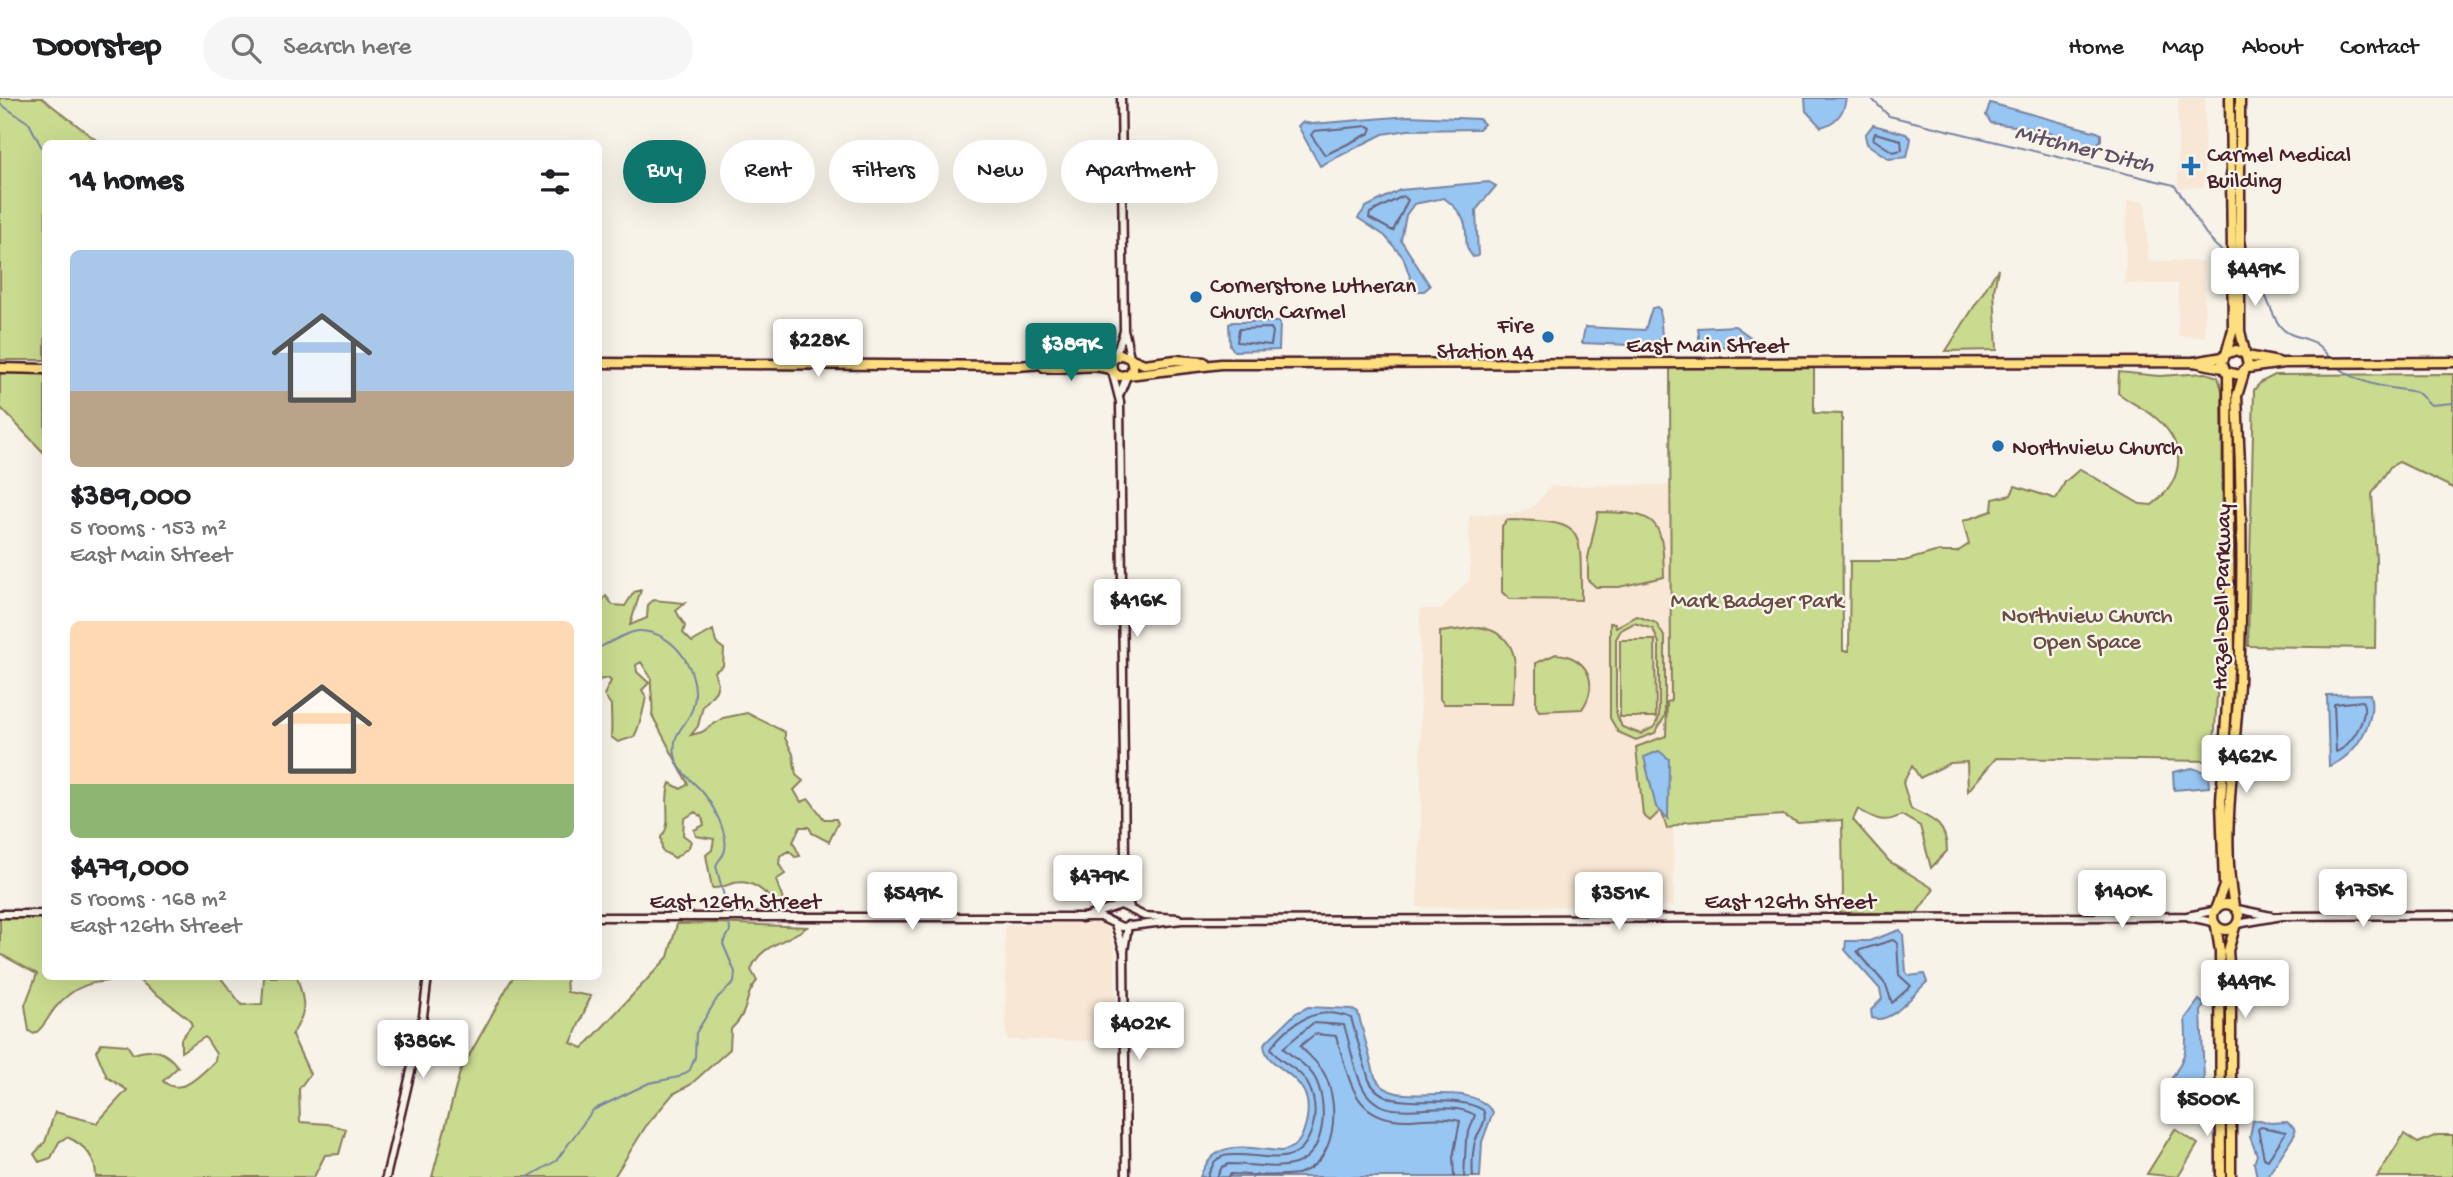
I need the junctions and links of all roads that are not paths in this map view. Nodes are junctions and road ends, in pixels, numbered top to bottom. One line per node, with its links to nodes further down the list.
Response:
1 (1121, 98): 4 (street)
2 (2230, 98): 5 (main road)
3 (2239, 98): 6 (main road)
4 (1124, 331): 7 (street); 8 (street)
5 (2224, 355): 6 (main road); 9 (main road, East Main Street); 19 (main road)
6 (2246, 355): 12 (main road); 17 (main road)
7 (1114, 357): 8 (main road); 14 (main road); 18 (main road)
8 (1131, 358): 13 (main road, East Main Street); 20 (main road)
9 (2194, 362): 13 (main road, East Main Street); 19 (main road, East Main Street)
10 (2453, 362): 12 (main road)
11 (602, 363): 14 (main road)
12 (2284, 363): 17 (main road)
13 (1221, 364): 20 (main road, East Main Street)
14 (1037, 366): 18 (main road)
15 (0, 368): 16 (main road)
16 (42, 369)
17 (2246, 370): 19 (main road); 24 (main road, Hazel Dell Parkway)
18 (1112, 371): 20 (main road); 21 (street)
19 (2225, 371): 26 (main road, Hazel Dell Parkway)
20 (1127, 375): 21 (street)
21 (1119, 396): 22 (street)
22 (1125, 883): 23 (street); 25 (street)
23 (1116, 906): 25 (street); 33 (street, East 126th Street); 35 (street)
24 (2235, 908): 26 (main road); 32 (street); 38 (main road)
25 (1131, 909): 34 (street, East 126th Street); 37 (street)
26 (2215, 909): 30 (street, East 126th Street); 36 (main road)
27 (0, 914): 28 (street)
28 (42, 914)
29 (2453, 915): 32 (street)
30 (2187, 916): 34 (street, East 126th Street); 36 (street, East 126th Street)
31 (602, 917): 33 (street, East 126th Street)
32 (2273, 917): 38 (street)
33 (1082, 918): 35 (street, East 126th Street)
34 (1182, 919): 37 (street, East 126th Street)
35 (1115, 924): 37 (street); 39 (street)
36 (2215, 924): 38 (main road); 43 (main road)
37 (1128, 925): 39 (street)
38 (2236, 925): 44 (main road)
39 (1124, 951): 42 (street)
40 (428, 980): 41 (street)
41 (386, 1177)
42 (1126, 1177)
43 (2221, 1177)
44 (2231, 1177)

